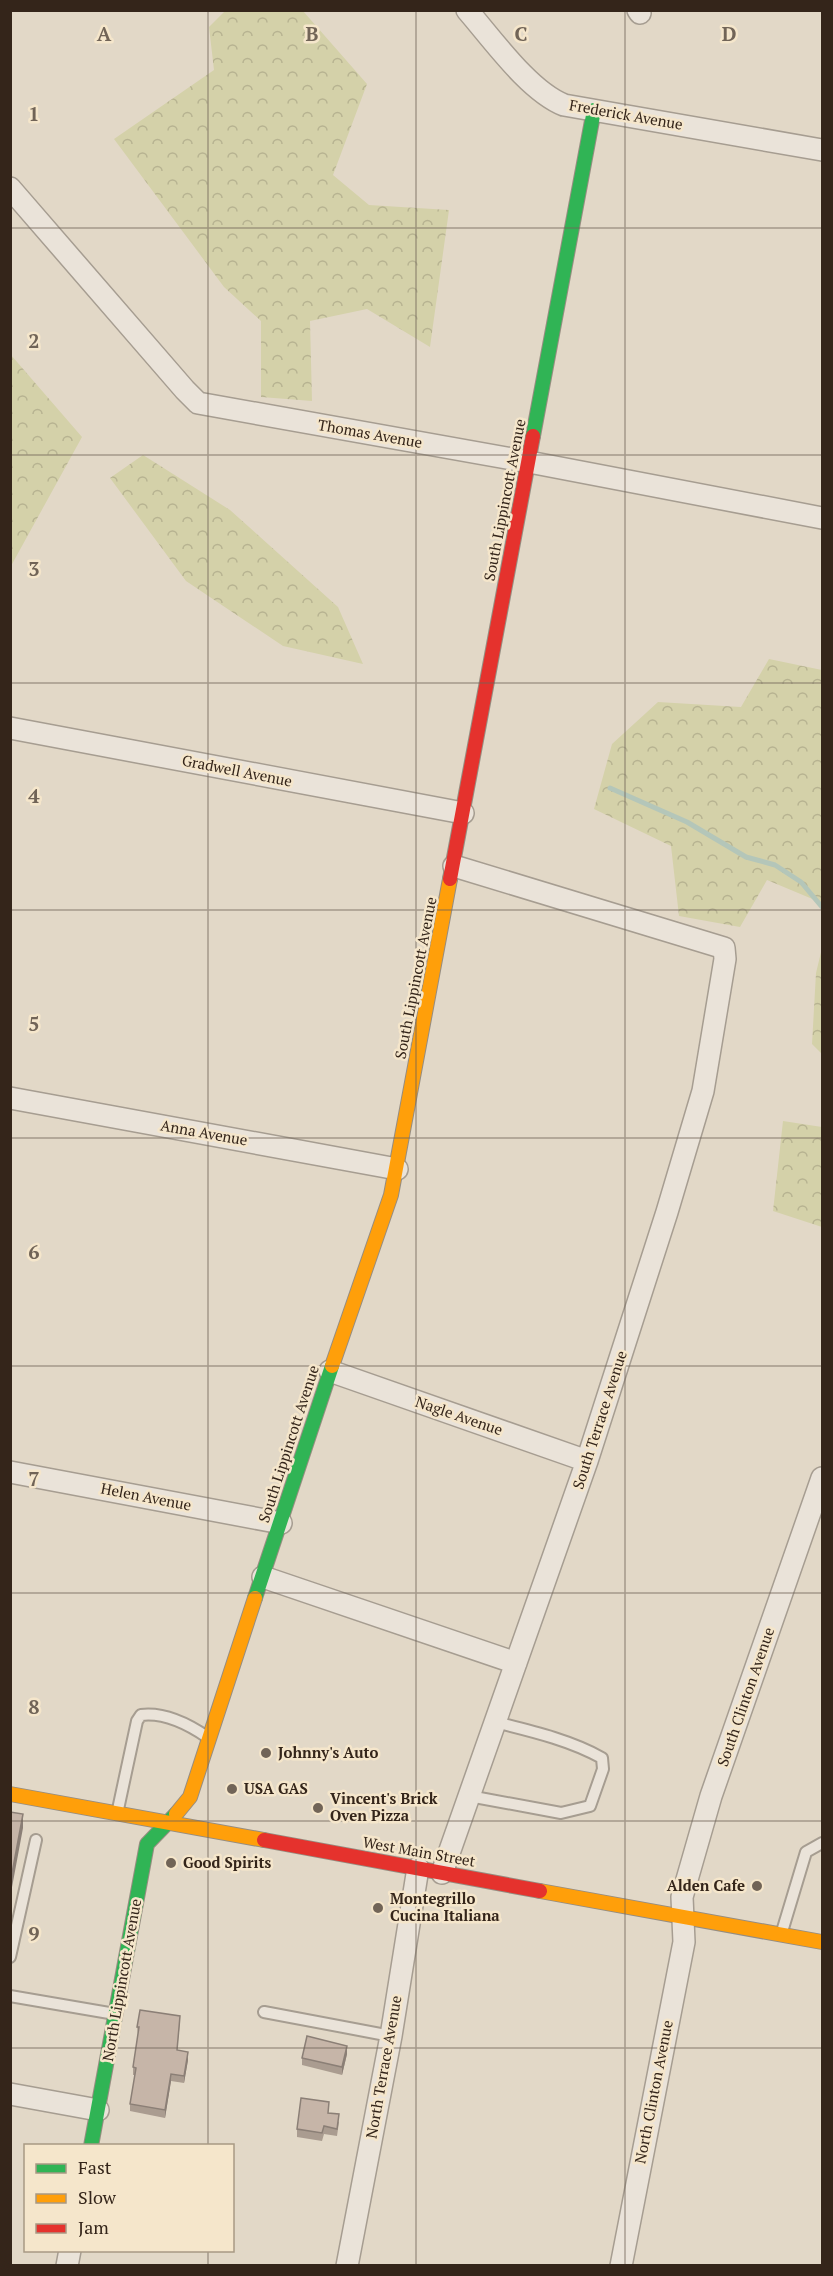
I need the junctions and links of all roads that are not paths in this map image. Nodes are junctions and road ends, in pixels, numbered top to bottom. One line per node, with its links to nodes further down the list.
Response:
1 (467, 10): 2 (street, Frederick Avenue)
2 (594, 110): 3 (street, Frederick Avenue); 5 (street, South Lippincott Avenue)
3 (822, 150)
4 (10, 188): 5 (street, Thomas Avenue)
5 (529, 462): 6 (street, Thomas Avenue); 8 (street, South Lippincott Avenue)
6 (822, 518)
7 (10, 729): 8 (street, Gradwell Avenue)
8 (463, 813): 9 (street, South Lippincott Avenue)
9 (454, 866): 11 (street, South Lippincott Avenue); 13 (street, South Terrace Avenue)
10 (10, 1098): 11 (street, Anna Avenue)
11 (397, 1169): 12 (street, South Lippincott Avenue)
12 (330, 1371): 13 (street, Nagle Avenue); 16 (street, South Lippincott Avenue)
13 (587, 1461): 18 (street, South Terrace Avenue)
14 (10, 1472): 16 (street, Helen Avenue)
15 (822, 1478): 29 (street, South Clinton Avenue)
16 (281, 1523): 17 (street, South Lippincott Avenue)
17 (263, 1577): 18 (street); 20 (street, South Lippincott Avenue)
18 (516, 1664): 19 (street, South Terrace Avenue)
19 (495, 1722): 22 (street, South Terrace Avenue); 22 (lane)
20 (210, 1739): 23 (lane); 24 (street, South Lippincott Avenue)
21 (10, 1794): 23 (street, West Main Street)
22 (469, 1796): 28 (street, South Terrace Avenue)
23 (117, 1814): 24 (street, West Main Street)
24 (169, 1823): 27 (street, West Main Street); 35 (street, North Lippincott Avenue)
25 (36, 1839): 32 (lane)
26 (822, 1843): 30 (lane)
27 (418, 1868): 28 (street, West Main Street); 36 (street, North Terrace Avenue)
28 (442, 1872): 29 (street, West Main Street)
29 (683, 1918): 30 (street, West Main Street); 41 (street, North Clinton Avenue)
30 (781, 1935): 31 (street, West Main Street)
31 (822, 1942)
32 (11, 1956)
33 (10, 1996): 35 (lane)
34 (264, 2012): 36 (lane)
35 (115, 2014): 38 (street, North Lippincott Avenue)
36 (391, 2036): 40 (street, North Terrace Avenue)
37 (10, 2094): 38 (street)
38 (98, 2110): 39 (street, North Lippincott Avenue)
39 (91, 2144)
40 (347, 2265)
41 (621, 2265)

